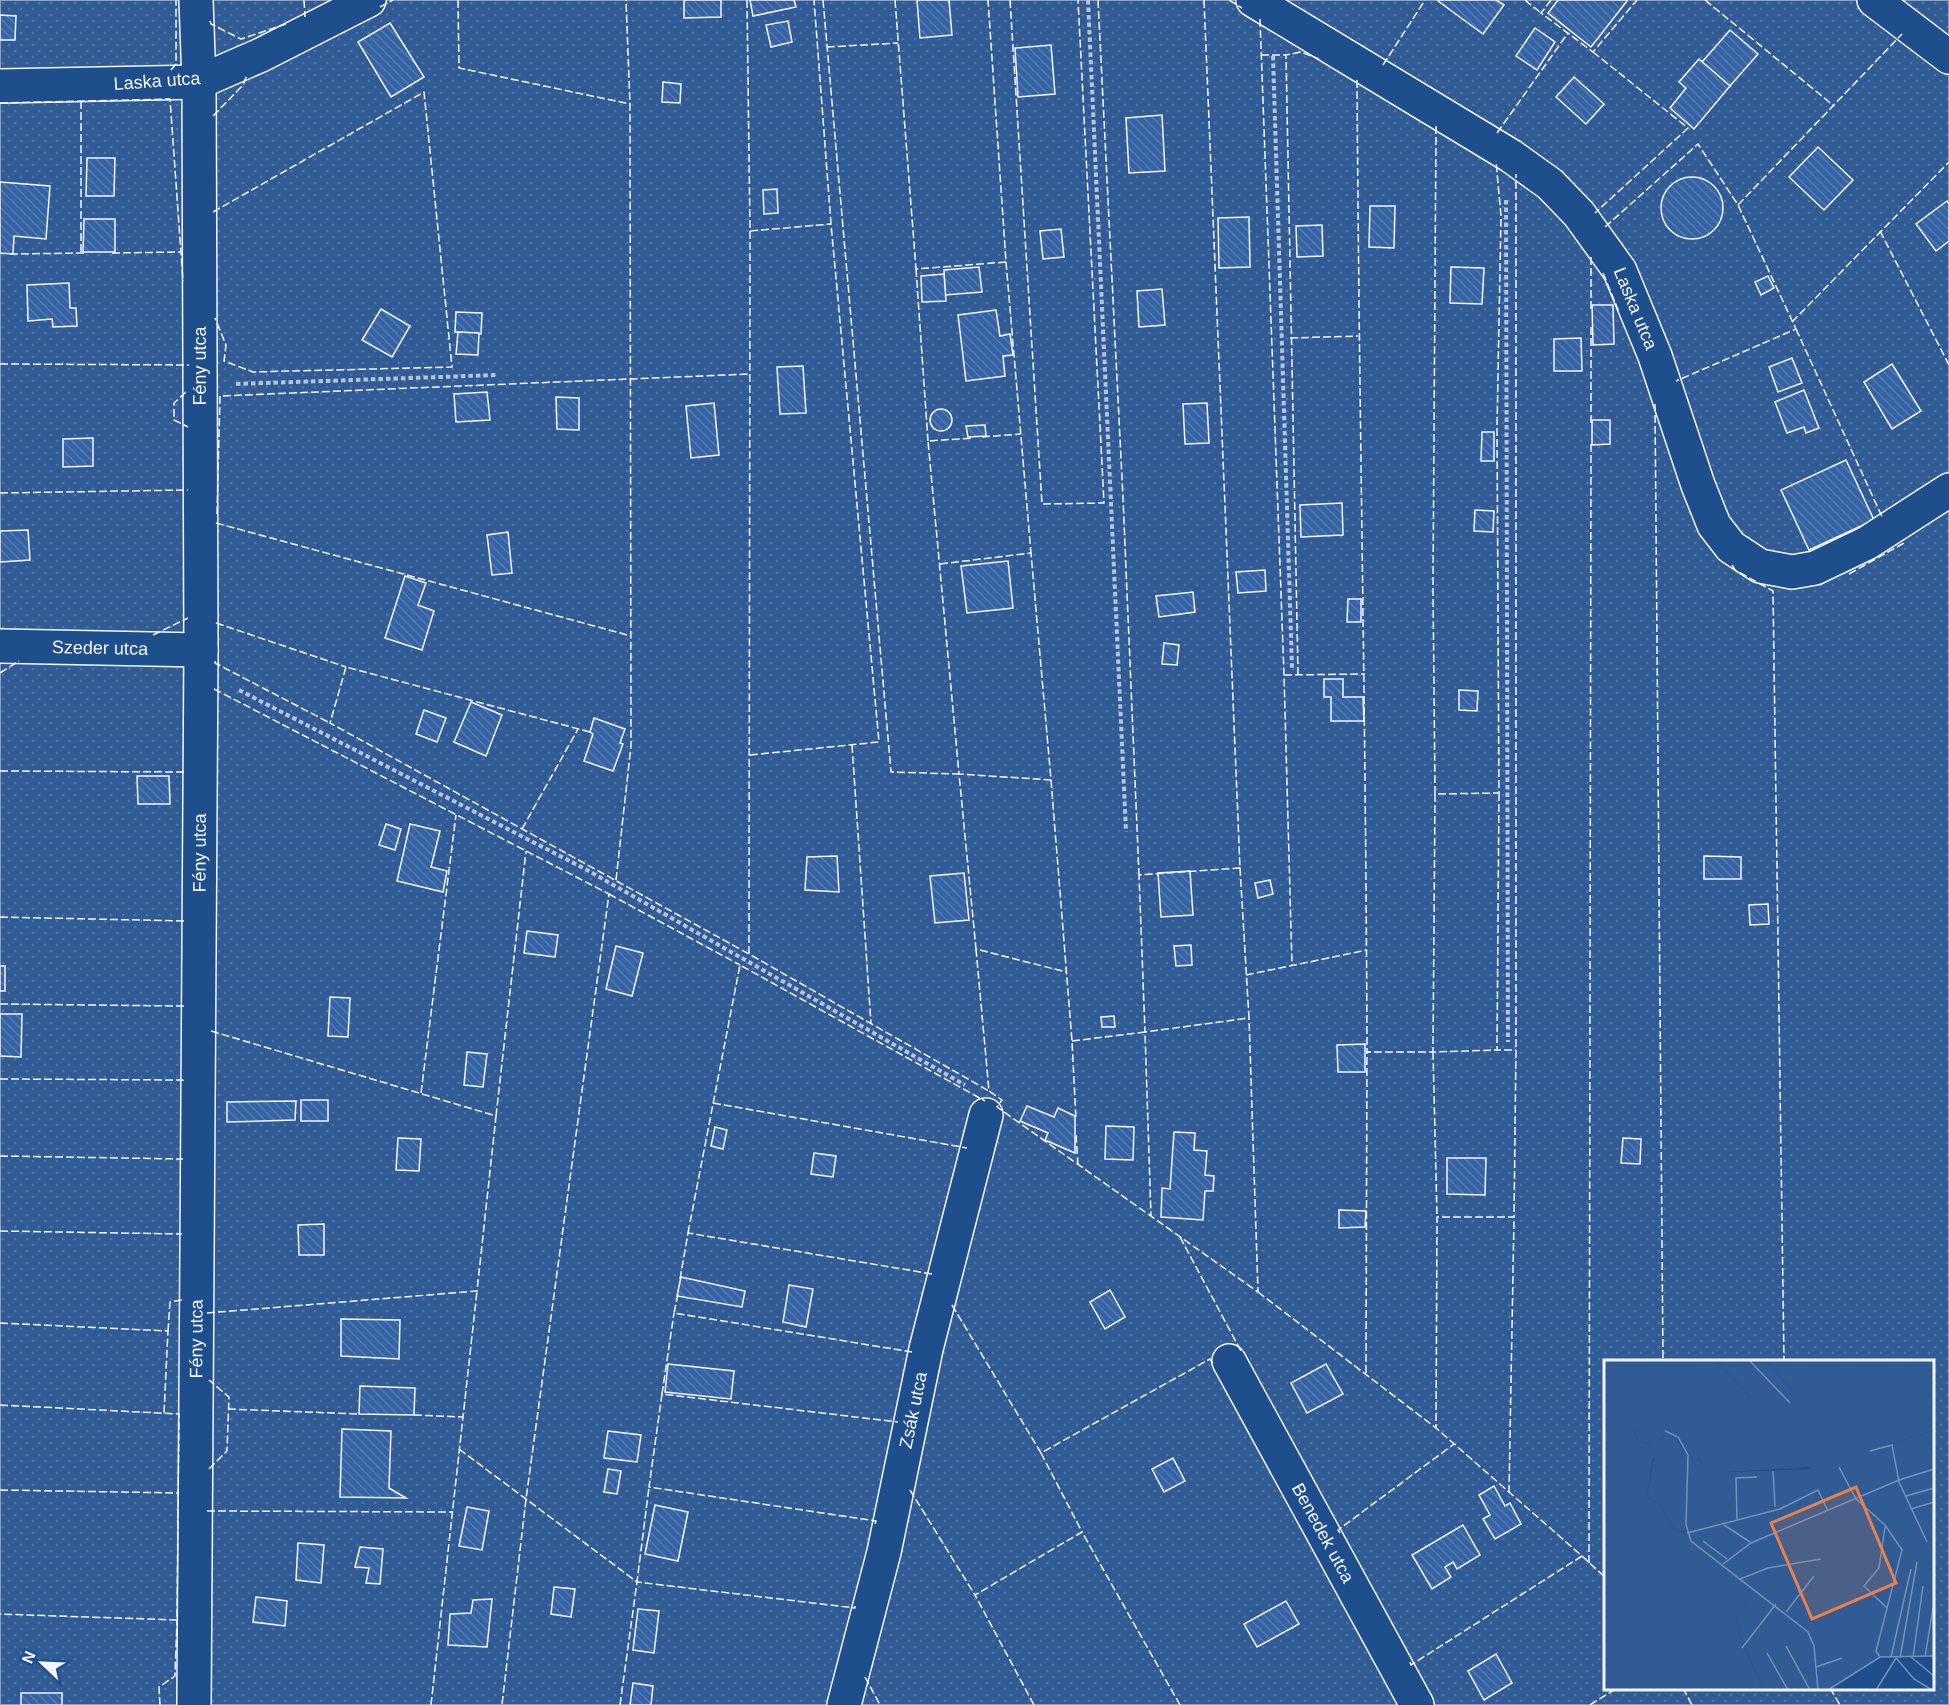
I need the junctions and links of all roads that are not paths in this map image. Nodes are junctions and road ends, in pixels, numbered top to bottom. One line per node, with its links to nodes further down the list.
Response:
1 (196, 0): 6 (street, Fény utca)
2 (369, 0): 6 (street, Laska utca)
3 (1253, 0): 8 (street, Laska utca)
4 (1874, 0): 5 (street)
5 (1949, 57)
6 (199, 82): 7 (street, Laska utca); 10 (street, Fény utca)
7 (0, 86)
8 (1949, 490)
9 (0, 646): 10 (street, Szeder utca)
10 (201, 660): 13 (street, Fény utca)
11 (979, 1102): 14 (street, Zsák utca)
12 (1229, 1361): 15 (street, Benedek utca)
13 (194, 1705)
14 (844, 1705)
15 (1417, 1705)

